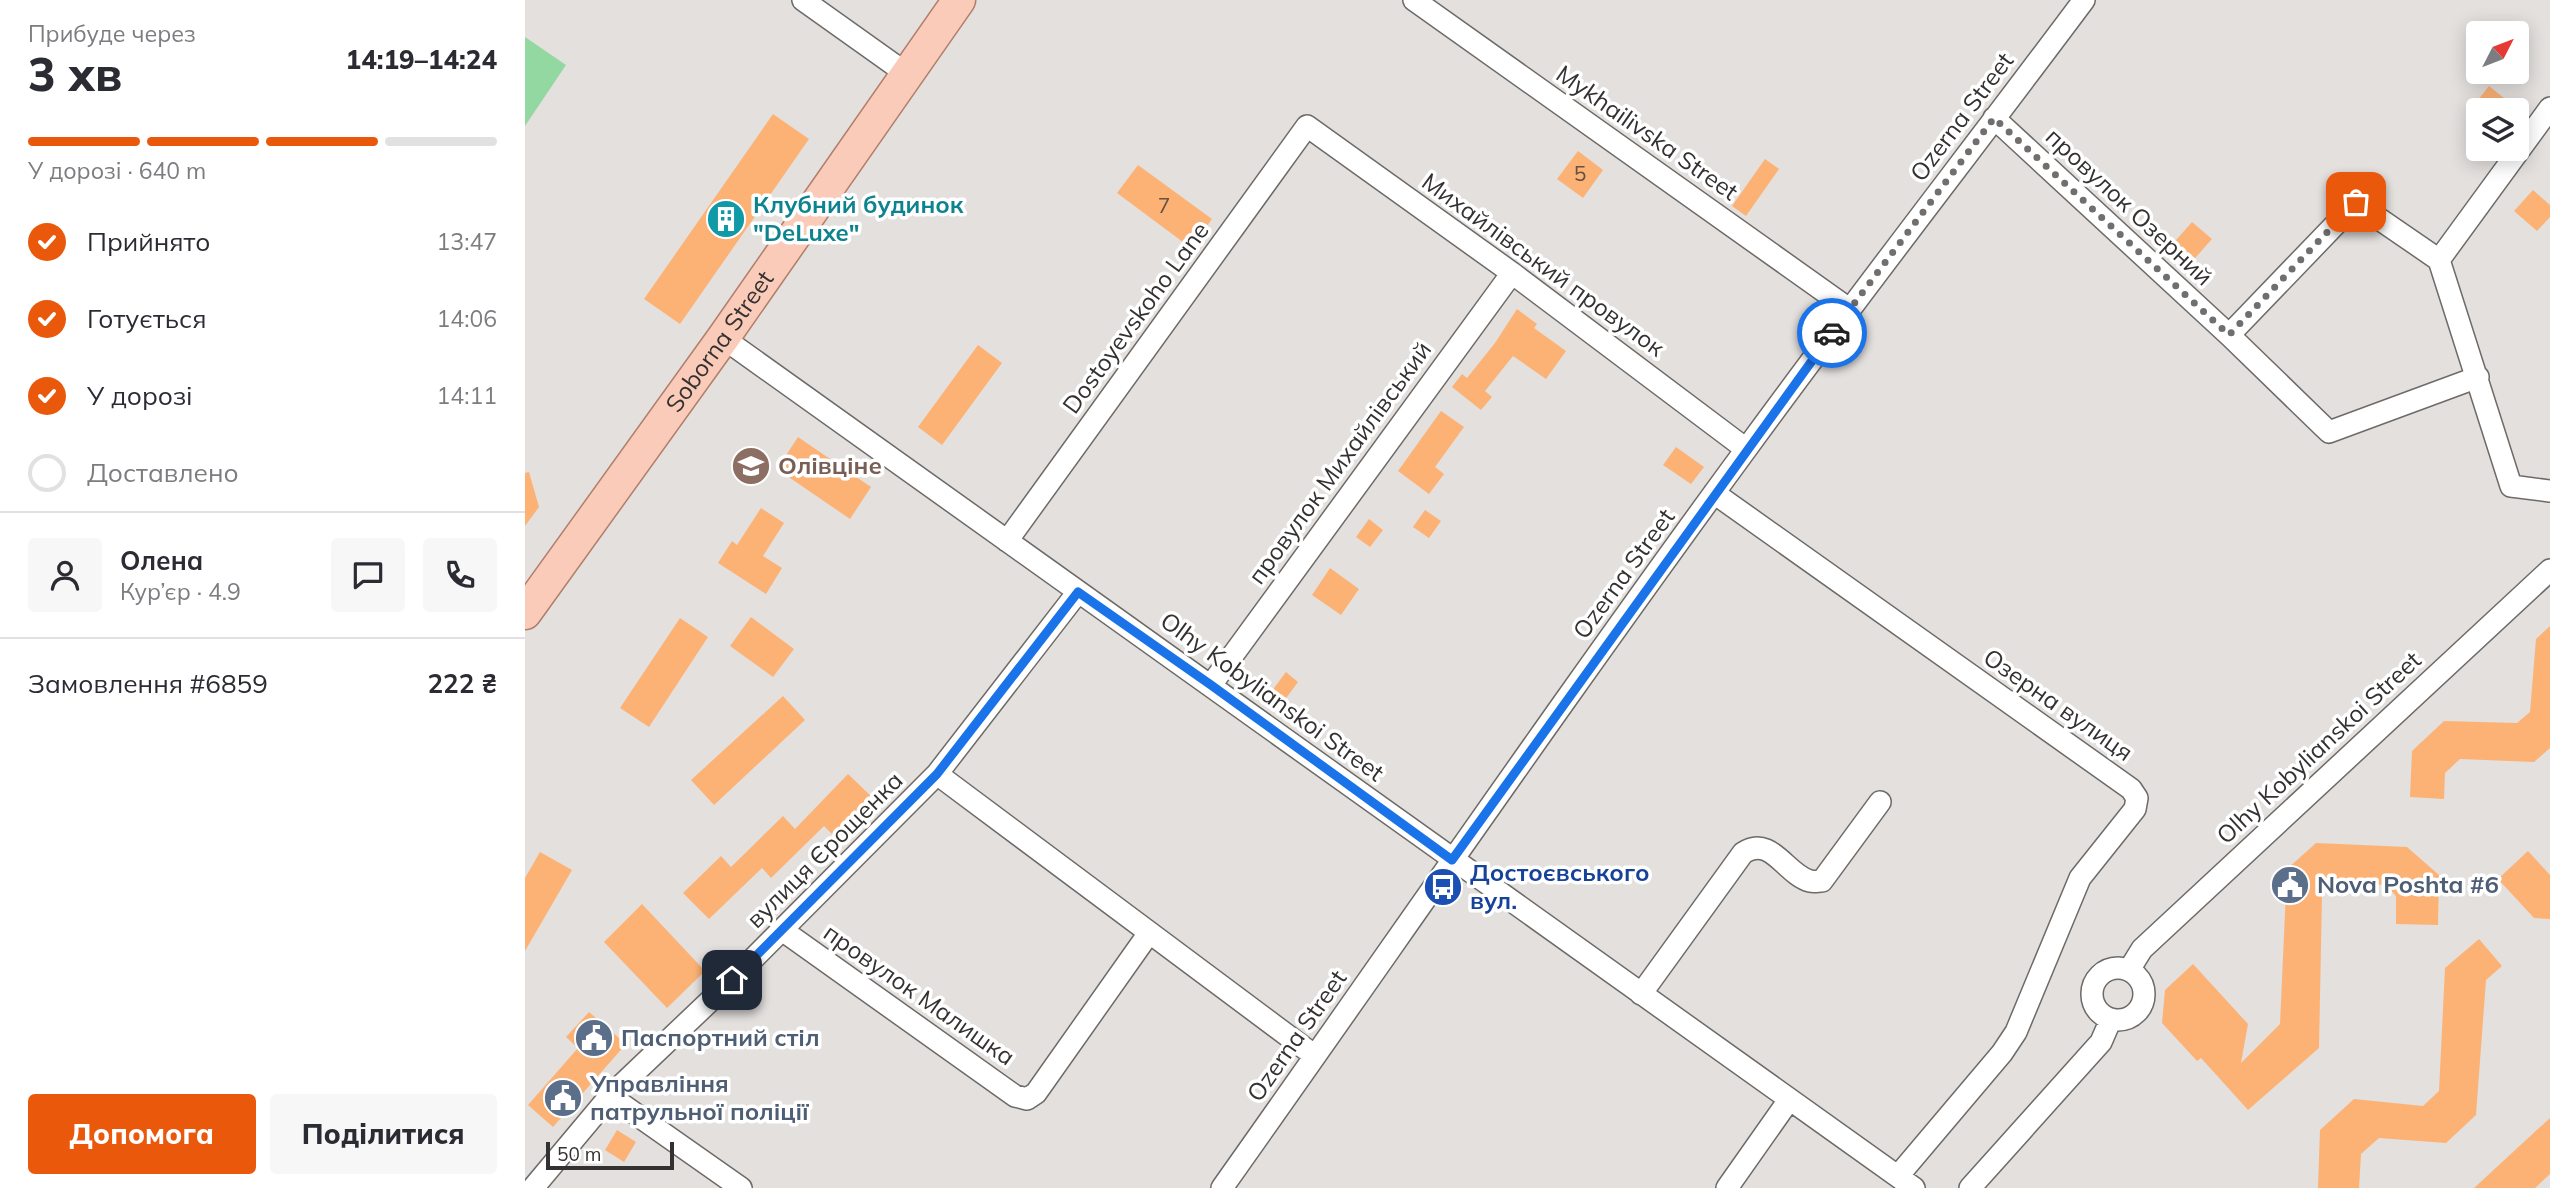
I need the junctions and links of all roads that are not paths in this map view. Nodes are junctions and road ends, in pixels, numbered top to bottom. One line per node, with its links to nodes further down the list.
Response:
1 (803, 0): 5 (street)
2 (960, 0): 5 (main road, Soborna Street)
3 (1414, 0): 11 (street, Mykhailivska Street)
4 (2076, 3): 7 (street, Ozerna Street)
5 (907, 74): 13 (main road, Soborna Street)
6 (2550, 108): 9 (street)
7 (1994, 118): 11 (street, Ozerna Street); 12 (street, провулок Озерний)
8 (1307, 126): 10 (street, Михайлівський провулок); 18 (street, Dostoyevskoho Lane)
9 (2439, 260): 12 (street); 14 (street)
10 (1512, 272): 15 (street, Михайлівський провулок); 22 (street, провулок Михайлівський)
11 (1849, 309): 15 (street, Ozerna Street)
12 (2229, 335): 14 (street, провулок Озерний)
13 (723, 338): 18 (street, Olhy Kobylianskoi Street); 21 (main road, Soborna Street)
14 (2478, 377): 16 (street)
15 (1746, 449): 17 (street, Ozerna Street)
16 (2550, 491)
17 (1714, 493): 25 (street, Ozerna Street); 34 (street, Озерна вулиця)
18 (1007, 541): 20 (street, Olhy Kobylianskoi Street)
19 (2550, 570): 28 (street, Olhy Kobylianskoi Street)
20 (1078, 592): 22 (street, Olhy Kobylianskoi Street); 23 (street, вулиця Єрощенка)
21 (525, 613)
22 (1211, 685): 25 (street, Olhy Kobylianskoi Street)
23 (937, 774): 26 (street, вулиця Єрощенка); 27 (street)
24 (1880, 802): 29 (street)
25 (1452, 860): 29 (street, Olhy Kobylianskoi Street); 31 (street, Ozerna Street)
26 (782, 930): 27 (street, провулок Малишка); 32 (street, вулиця Єрощенка)
27 (1149, 933): 31 (street)
28 (2129, 970): 30 (street); 30 (street)
29 (1640, 994): 33 (street, Olhy Kobylianskoi Street)
30 (2111, 1019): 39 (street)
31 (1315, 1056): 37 (street, Ozerna Street)
32 (610, 1096): 35 (street, вулиця Єрощенка); 36 (street)
33 (1789, 1100): 34 (street, Olhy Kobylianskoi Street); 38 (street)
34 (1906, 1182)
35 (533, 1188)
36 (741, 1188)
37 (1221, 1188)
38 (1727, 1188)
39 (1970, 1188)

